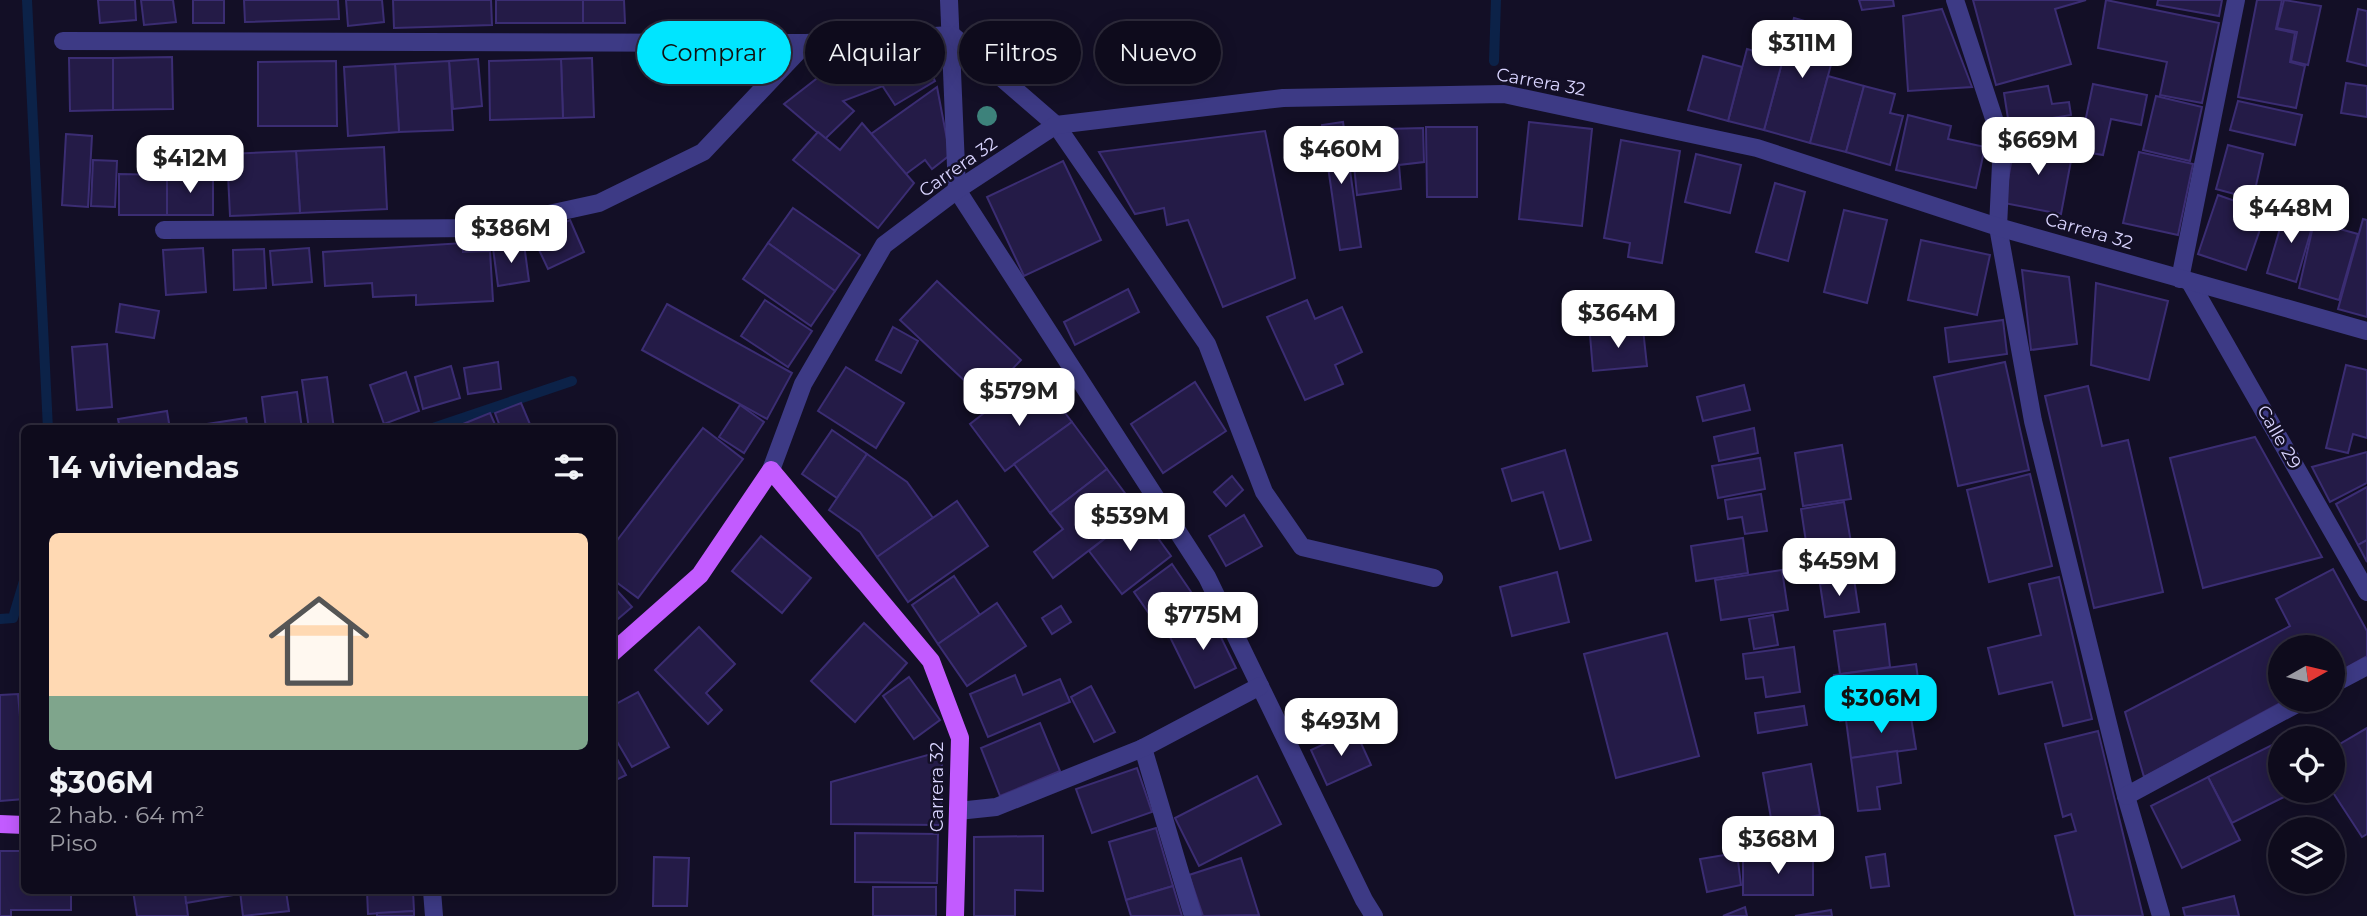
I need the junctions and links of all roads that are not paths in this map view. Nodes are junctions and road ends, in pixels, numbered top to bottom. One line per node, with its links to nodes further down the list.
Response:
1 (948, 0): 5 (street)
2 (1955, 0): 11 (street)
3 (2236, 0): 13 (street)
4 (945, 35): 5 (street)
5 (952, 35): 9 (street); 10 (street)
6 (62, 41): 7 (street)
7 (805, 43)
8 (805, 44): 12 (street)
9 (1056, 125): 10 (street, Carrera 32); 11 (street, Carrera 32); 16 (street)
10 (957, 190): 15 (street, Carrera 32); 21 (street)
11 (1997, 227): 13 (street, Carrera 32); 24 (street)
12 (164, 230)
13 (2185, 280): 14 (street, Carrera 32); 17 (street, Calle 29)
14 (2367, 331)
15 (771, 470): 18 (main road, Carrera 32); 25 (main road, Carrera 32)
16 (1434, 578)
17 (2367, 592)
18 (616, 649)
19 (2367, 666): 20 (street)
20 (2345, 678)
21 (1260, 686): 23 (street); 32 (street)
22 (2282, 712): 24 (street)
23 (1143, 748): 25 (street); 31 (street)
24 (2126, 796): 33 (street)
25 (958, 811): 30 (main road, Carrera 32)
26 (0, 824): 27 (main road)
27 (21, 825)
28 (432, 894): 29 (street)
29 (434, 916)
30 (956, 916)
31 (1192, 916)
32 (1374, 916)
33 (2161, 916)

